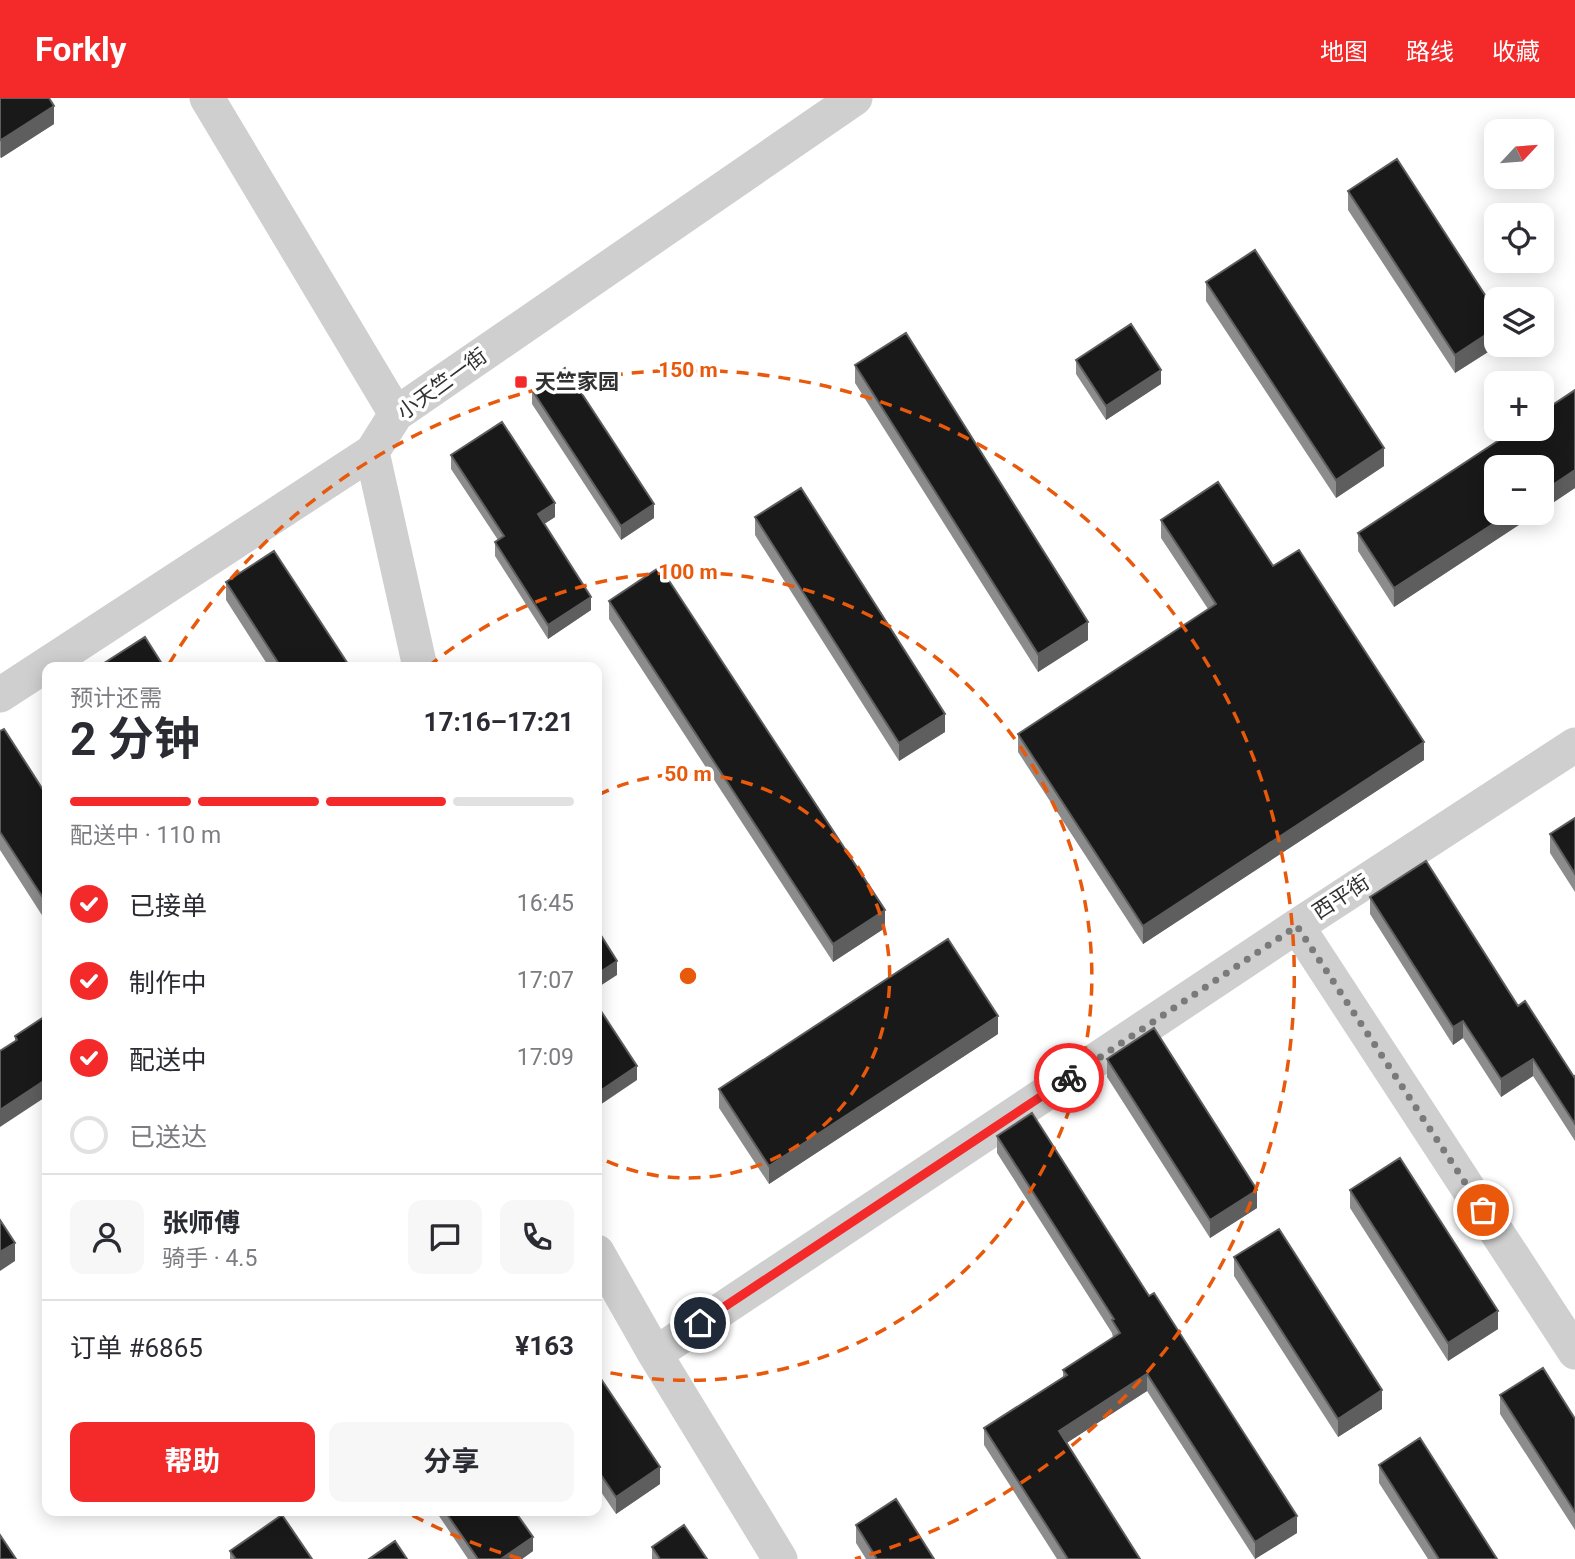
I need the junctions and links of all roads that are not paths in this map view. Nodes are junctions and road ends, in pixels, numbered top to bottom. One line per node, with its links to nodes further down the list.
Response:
1 (207, 98): 3 (street)
2 (855, 98): 3 (street, 小天竺一街)
3 (396, 414): 4 (street, 小天竺一街)
4 (372, 452): 5 (street, 小天竺一街); 6 (street)
5 (51, 662)
6 (418, 662)
7 (42, 668): 8 (street, 小天竺一街)
8 (0, 695)
9 (1575, 745): 10 (street, 西平街)
10 (1297, 926): 12 (street); 13 (street, 西平街)
11 (602, 1261): 13 (street)
12 (1575, 1352)
13 (654, 1354): 14 (street)
14 (780, 1559)

